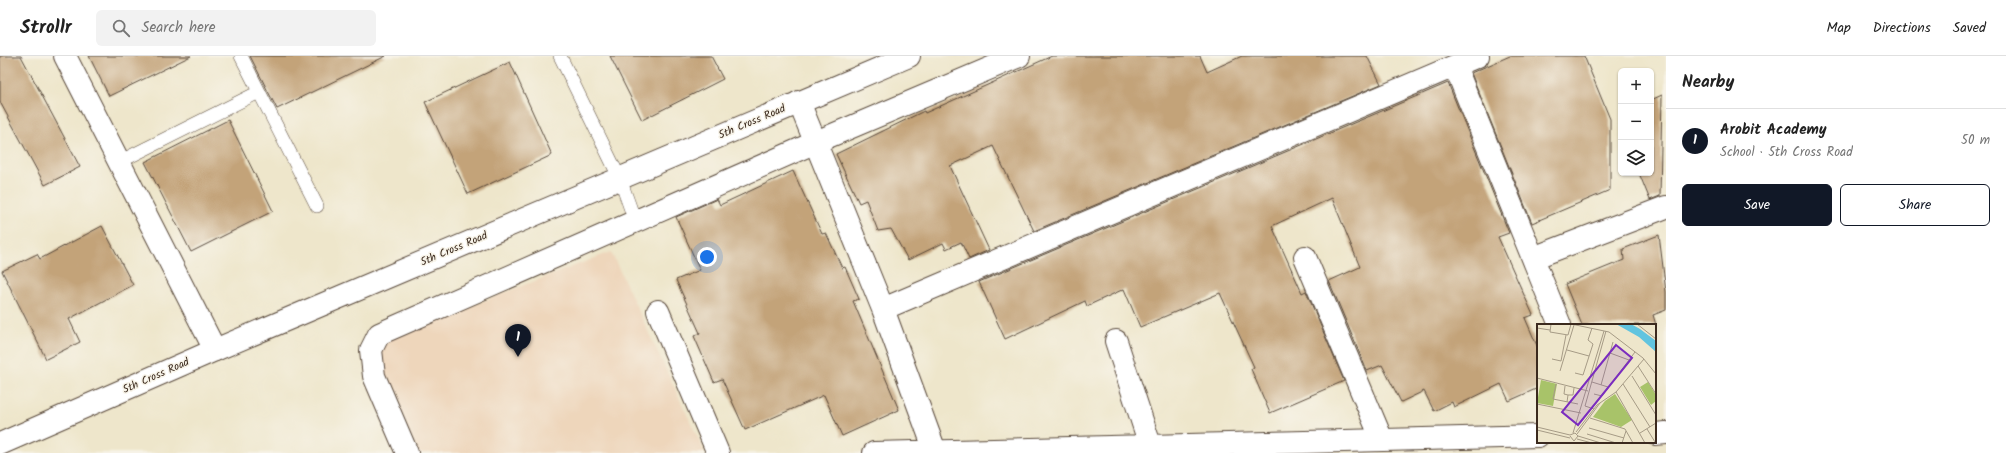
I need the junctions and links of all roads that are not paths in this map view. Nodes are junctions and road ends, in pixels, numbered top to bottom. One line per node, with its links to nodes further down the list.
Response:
1 (65, 56): 11 (street)
2 (240, 56): 8 (lane)
3 (560, 56): 12 (lane)
4 (909, 56): 9 (street, 5th Cross Road)
5 (1019, 56): 10 (street)
6 (1478, 56): 7 (street)
7 (1455, 66): 17 (street); 18 (street)
8 (259, 92): 11 (lane); 13 (lane)
9 (799, 102): 10 (street); 12 (street, 5th Cross Road)
10 (816, 142): 15 (street); 18 (street)
11 (119, 162): 22 (street)
12 (620, 179): 15 (lane); 22 (street, 5th Cross Road)
13 (317, 206)
14 (1666, 207): 17 (street)
15 (635, 221): 30 (street)
16 (1305, 257): 26 (street)
17 (1533, 258): 20 (street)
18 (883, 309): 29 (street)
19 (658, 310): 31 (street)
20 (1560, 324)
21 (1116, 341): 28 (street)
22 (215, 350): 27 (street, 5th Cross Road)
23 (1666, 433): 24 (street)
24 (1656, 434)
25 (1537, 436): 26 (street)
26 (1382, 440): 28 (street)
27 (0, 444)
28 (1150, 445): 29 (street)
29 (935, 451): 32 (street)
30 (407, 453)
31 (718, 453)
32 (874, 453)

